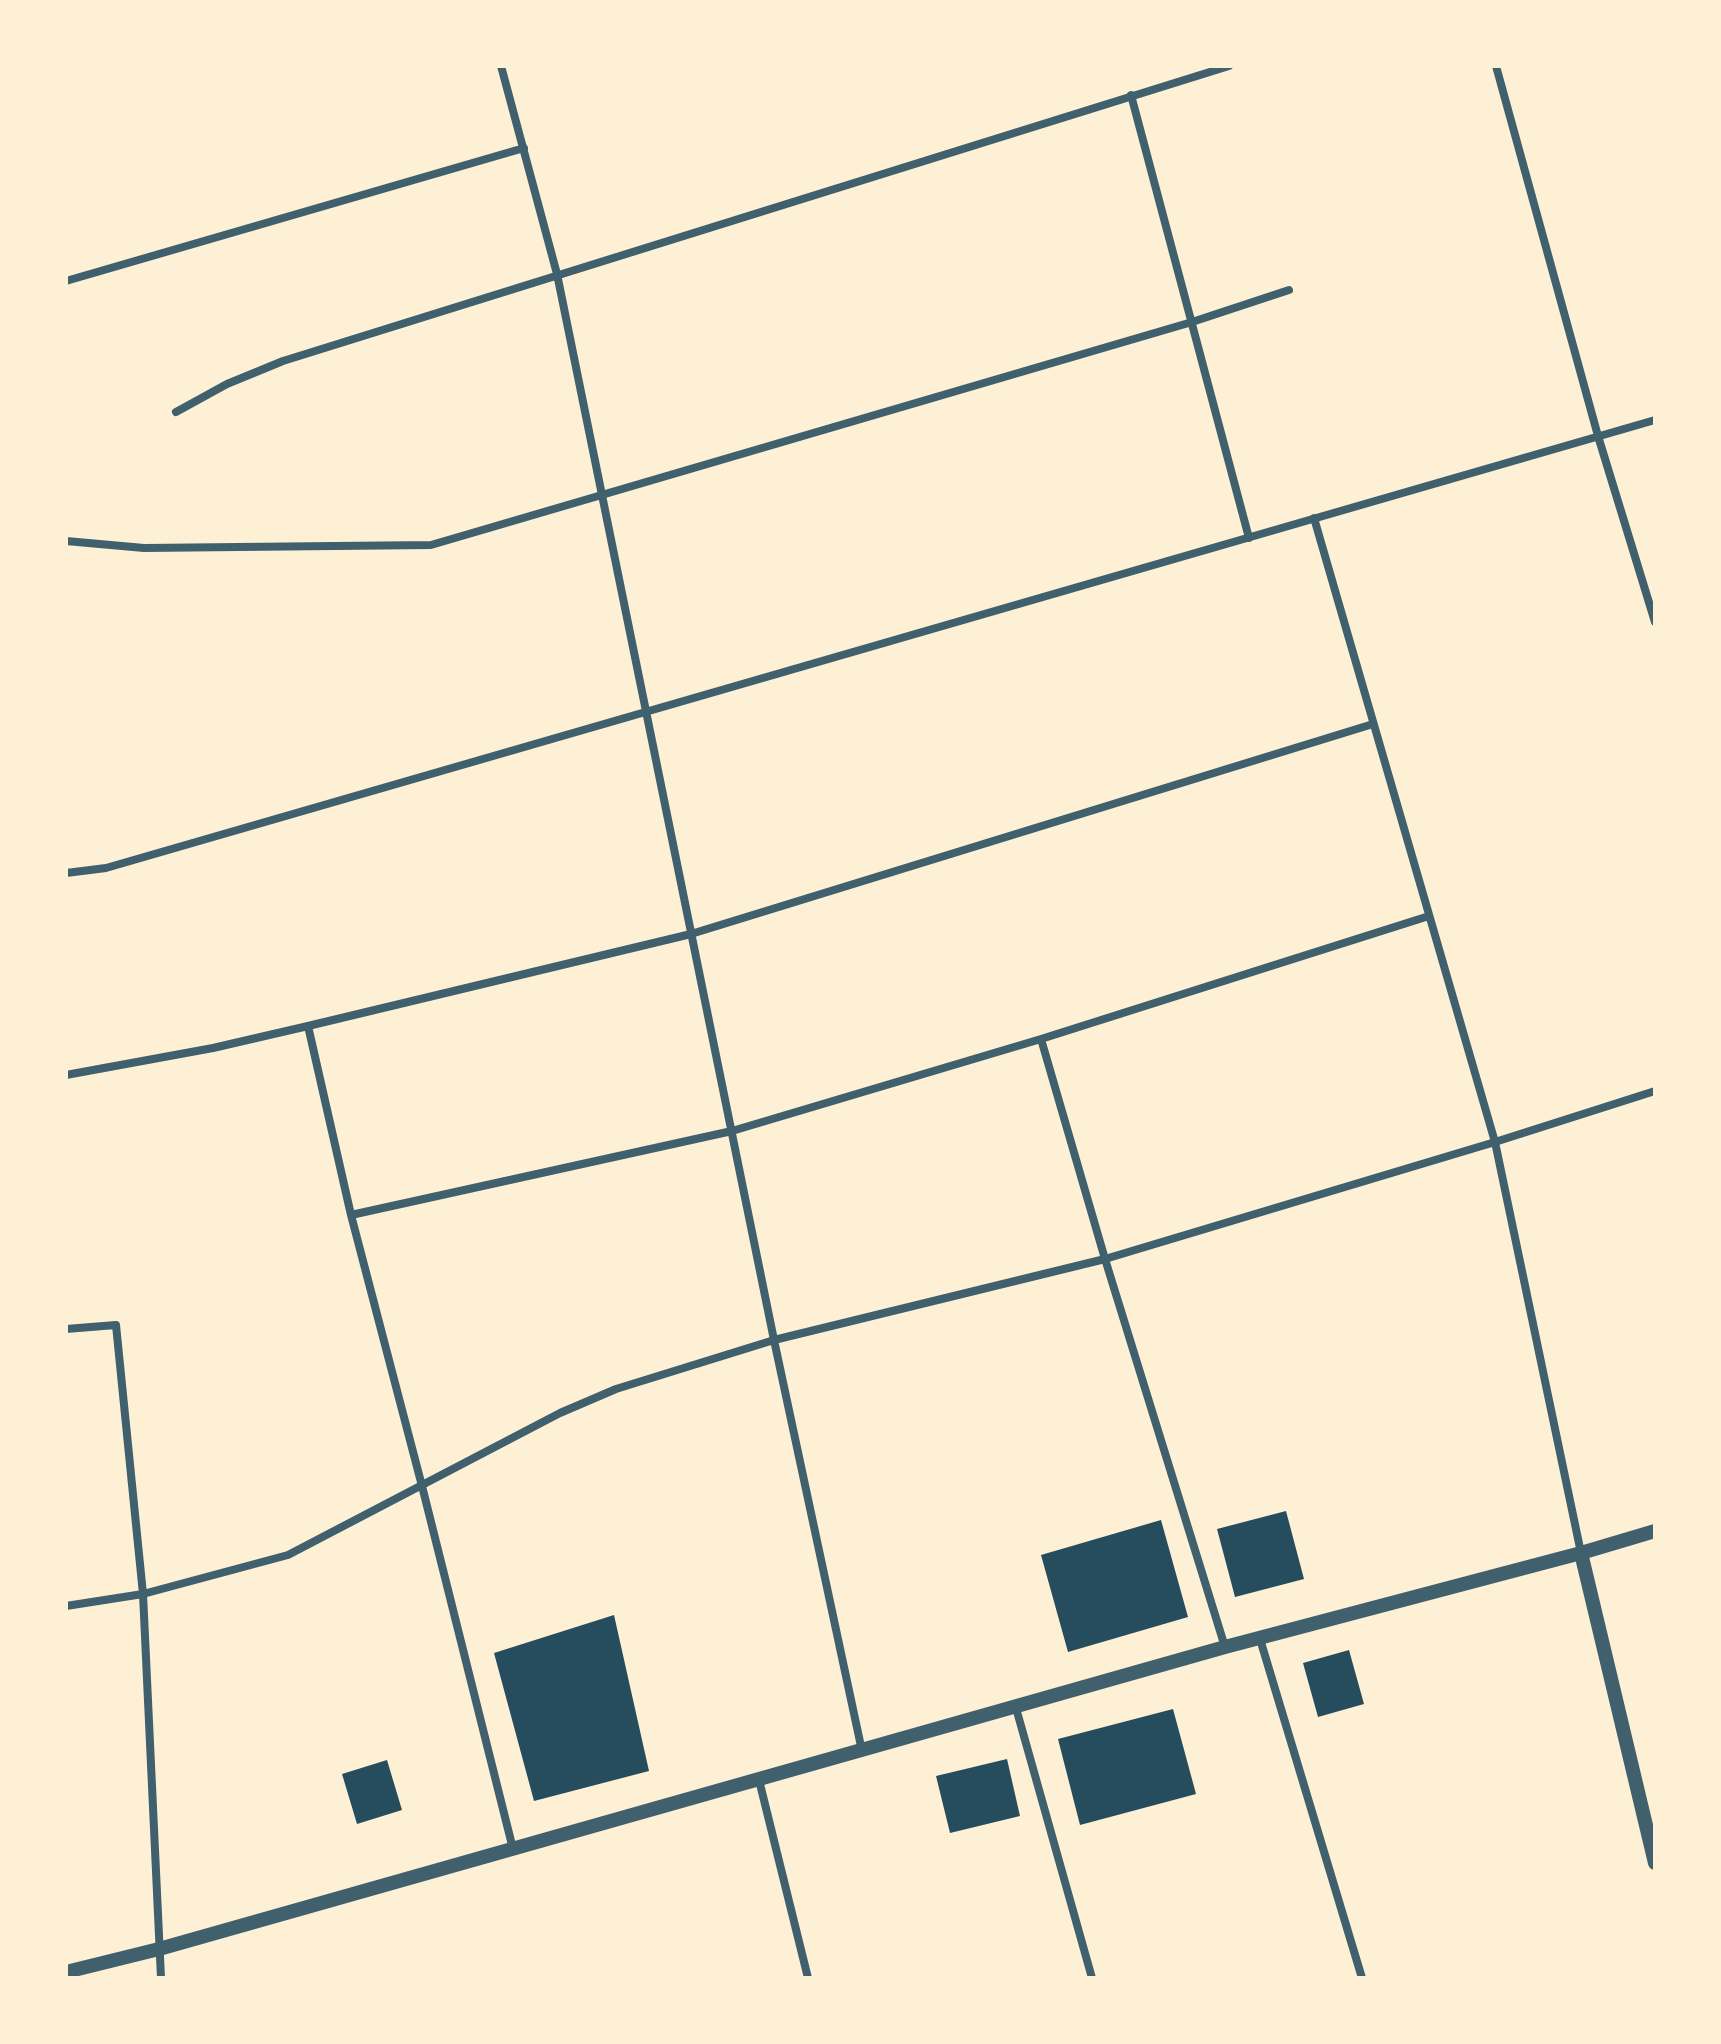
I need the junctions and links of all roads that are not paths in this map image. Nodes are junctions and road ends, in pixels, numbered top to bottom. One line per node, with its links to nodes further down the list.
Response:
1 (501, 66): 5 (street)
2 (1229, 66): 4 (street)
3 (1496, 66): 12 (street)
4 (1131, 95): 6 (street); 9 (street)
5 (524, 148): 6 (street); 7 (street)
6 (557, 274): 10 (street); 13 (street)
7 (66, 281)
8 (1289, 290): 9 (street)
9 (1192, 322): 13 (street); 15 (street)
10 (176, 412)
11 (1655, 420): 12 (street)
12 (1598, 436): 14 (street); 17 (street)
13 (600, 496): 16 (street); 18 (street)
14 (1314, 518): 15 (street); 19 (street)
15 (1249, 538): 18 (street)
16 (66, 541)
17 (1655, 622)
18 (645, 713): 20 (street); 22 (street)
19 (1373, 724): 21 (street); 22 (street)
20 (66, 873)
21 (1429, 916): 24 (street); 28 (street)
22 (691, 934): 23 (street); 27 (street)
23 (308, 1026): 25 (street); 29 (street)
24 (1041, 1039): 27 (street); 30 (street)
25 (66, 1075)
26 (1655, 1091): 28 (street)
27 (732, 1131): 29 (street); 32 (street)
28 (1495, 1142): 30 (street); 35 (street)
29 (351, 1215): 33 (street)
30 (1105, 1259): 32 (street); 39 (street)
31 (66, 1329): 36 (street)
32 (774, 1340): 33 (street); 41 (street)
33 (422, 1486): 36 (street); 43 (street)
34 (1655, 1531): 35 (street)
35 (1581, 1553): 38 (street); 44 (street)
36 (143, 1594): 37 (street); 45 (street)
37 (66, 1606)
38 (1260, 1639): 39 (street); 50 (street)
39 (1225, 1647): 40 (street)
40 (1016, 1708): 41 (street); 49 (street)
41 (862, 1752): 42 (street)
42 (759, 1780): 43 (street); 48 (street)
43 (513, 1850): 45 (street)
44 (1655, 1863)
45 (159, 1949): 46 (street); 47 (street)
46 (66, 1972)
47 (161, 1978)
48 (808, 1978)
49 (1092, 1978)
50 (1362, 1978)

